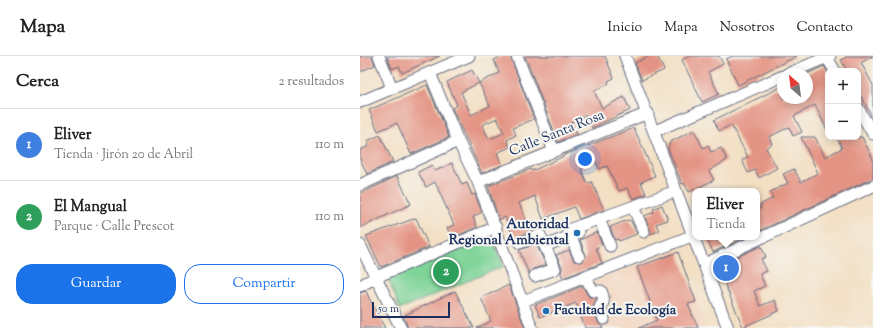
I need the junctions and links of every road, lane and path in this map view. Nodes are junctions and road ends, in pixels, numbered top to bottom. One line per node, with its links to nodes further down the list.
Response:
1 (378, 56): 10 (street)
2 (469, 56): 8 (street)
3 (517, 56): 17 (street)
4 (625, 56): 12 (street)
5 (827, 56): 6 (street); 7 (street)
6 (800, 68)
7 (833, 68)
8 (430, 73): 10 (street); 16 (street)
9 (777, 79): 14 (street)
10 (392, 88): 11 (street)
11 (360, 102)
12 (648, 113): 14 (street); 17 (street, Calle Santa Rosa)
13 (861, 113): 15 (street)
14 (655, 131): 21 (street)
15 (873, 134)
16 (458, 141): 18 (street); 19 (street)
17 (554, 151): 18 (street, Calle Santa Rosa)
18 (478, 182): 25 (street)
19 (360, 185)
20 (873, 186): 30 (street)
21 (676, 191): 23 (street); 26 (street)
22 (654, 207): 23 (street)
23 (634, 209): 24 (street); 27 (street)
24 (600, 222): 28 (street); 36 (street)
25 (496, 227): 41 (street); 43 (street)
26 (692, 230)
27 (644, 232)
28 (570, 233): 35 (street); 37 (street)
29 (692, 236): 40 (street)
30 (760, 238)
31 (696, 240): 38 (street)
32 (757, 240): 38 (street)
33 (520, 243): 35 (street)
34 (360, 245): 41 (street)
35 (545, 246): 39 (street)
36 (610, 246)
37 (579, 256)
38 (705, 264): 47 (street)
39 (535, 276)
40 (585, 276): 43 (street); 44 (street)
41 (376, 277): 42 (street); 45 (street)
42 (360, 286)
43 (523, 301): 46 (street)
44 (604, 319)
45 (401, 328)
46 (532, 328)
47 (728, 328)

